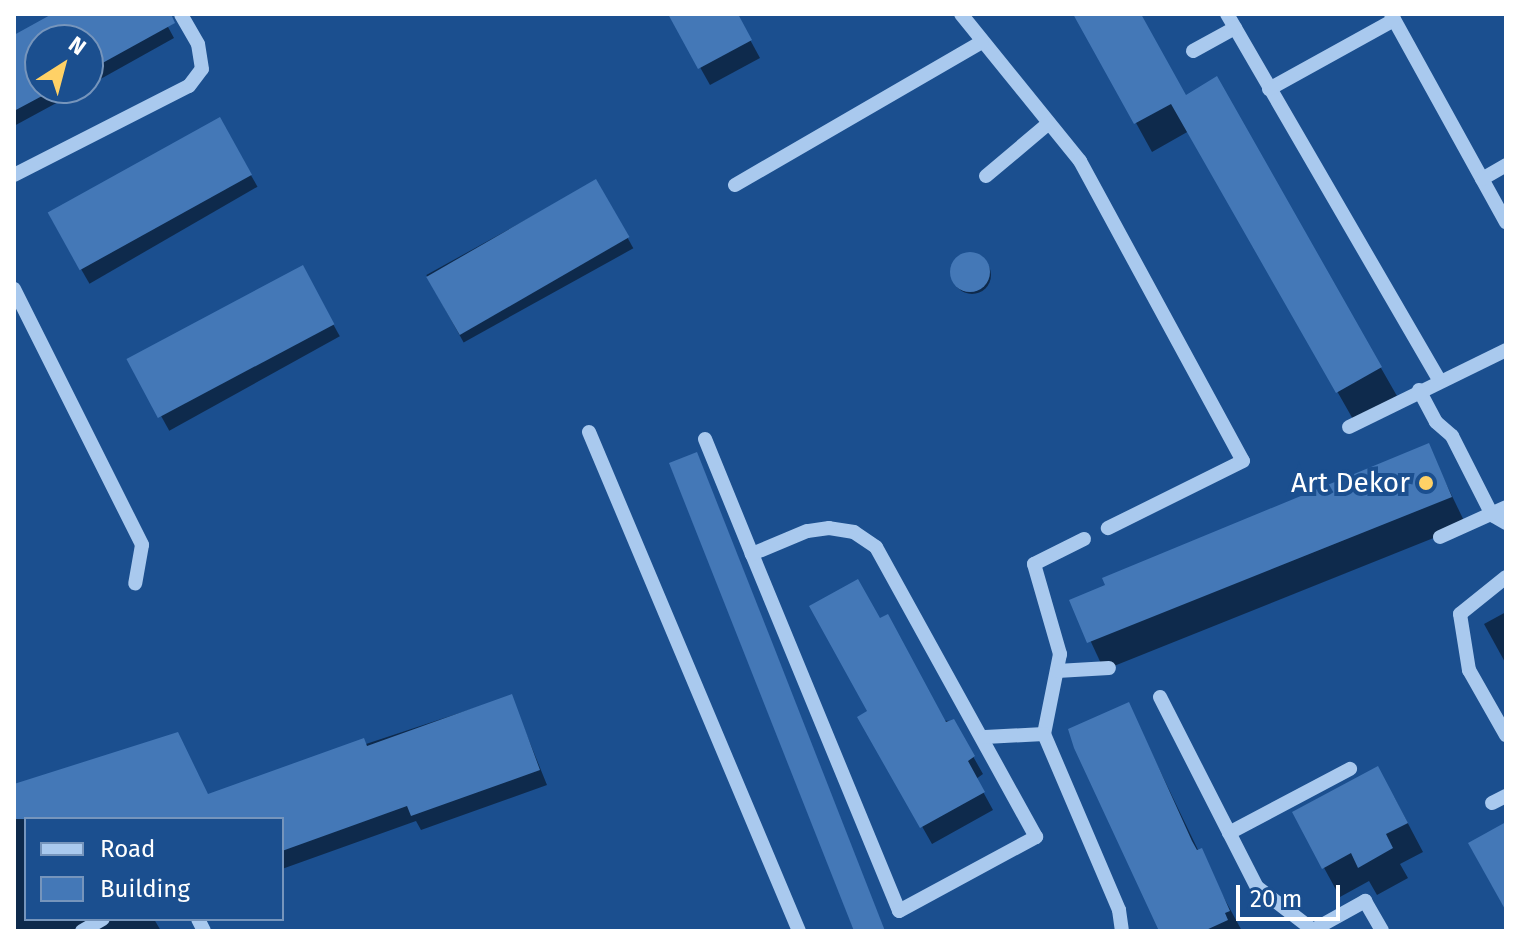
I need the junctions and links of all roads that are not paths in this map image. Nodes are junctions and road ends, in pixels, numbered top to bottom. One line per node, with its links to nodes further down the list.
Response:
1 (181, 14): 10 (street)
2 (961, 14): 5 (street)
3 (1392, 17): 7 (street); 12 (street)
4 (1231, 21): 6 (street); 7 (street)
5 (982, 42): 8 (street); 13 (street)
6 (1193, 51)
7 (1269, 89): 17 (street)
8 (1049, 123): 11 (street); 25 (street)
9 (1506, 165): 12 (street)
10 (14, 175)
11 (986, 176)
12 (1482, 179): 14 (street)
13 (735, 185)
14 (1506, 222)
15 (14, 289): 30 (street)
16 (1506, 350): 17 (street)
17 (1439, 379): 18 (street)
18 (1419, 390): 19 (street); 23 (street)
19 (1349, 427)
20 (589, 432): 43 (street)
21 (705, 439): 28 (street)
22 (1506, 507): 23 (street)
23 (1492, 515): 24 (street); 26 (street)
24 (1506, 523)
25 (1108, 528)
26 (1440, 537)
27 (1084, 539): 32 (street)
28 (752, 554): 36 (street); 36 (street)
29 (1506, 577): 35 (street)
30 (135, 583)
31 (1109, 668): 32 (street)
32 (1057, 671): 34 (street)
33 (1160, 697): 40 (street)
34 (1044, 734): 36 (street); 44 (street)
35 (1506, 735)
36 (985, 737)
37 (1350, 769): 40 (street)
38 (1506, 796): 39 (street)
39 (1492, 803)
40 (1229, 833): 45 (street)
41 (100, 921): 42 (street)
42 (82, 931)
43 (799, 931)
44 (1122, 931)
45 (1382, 931)

